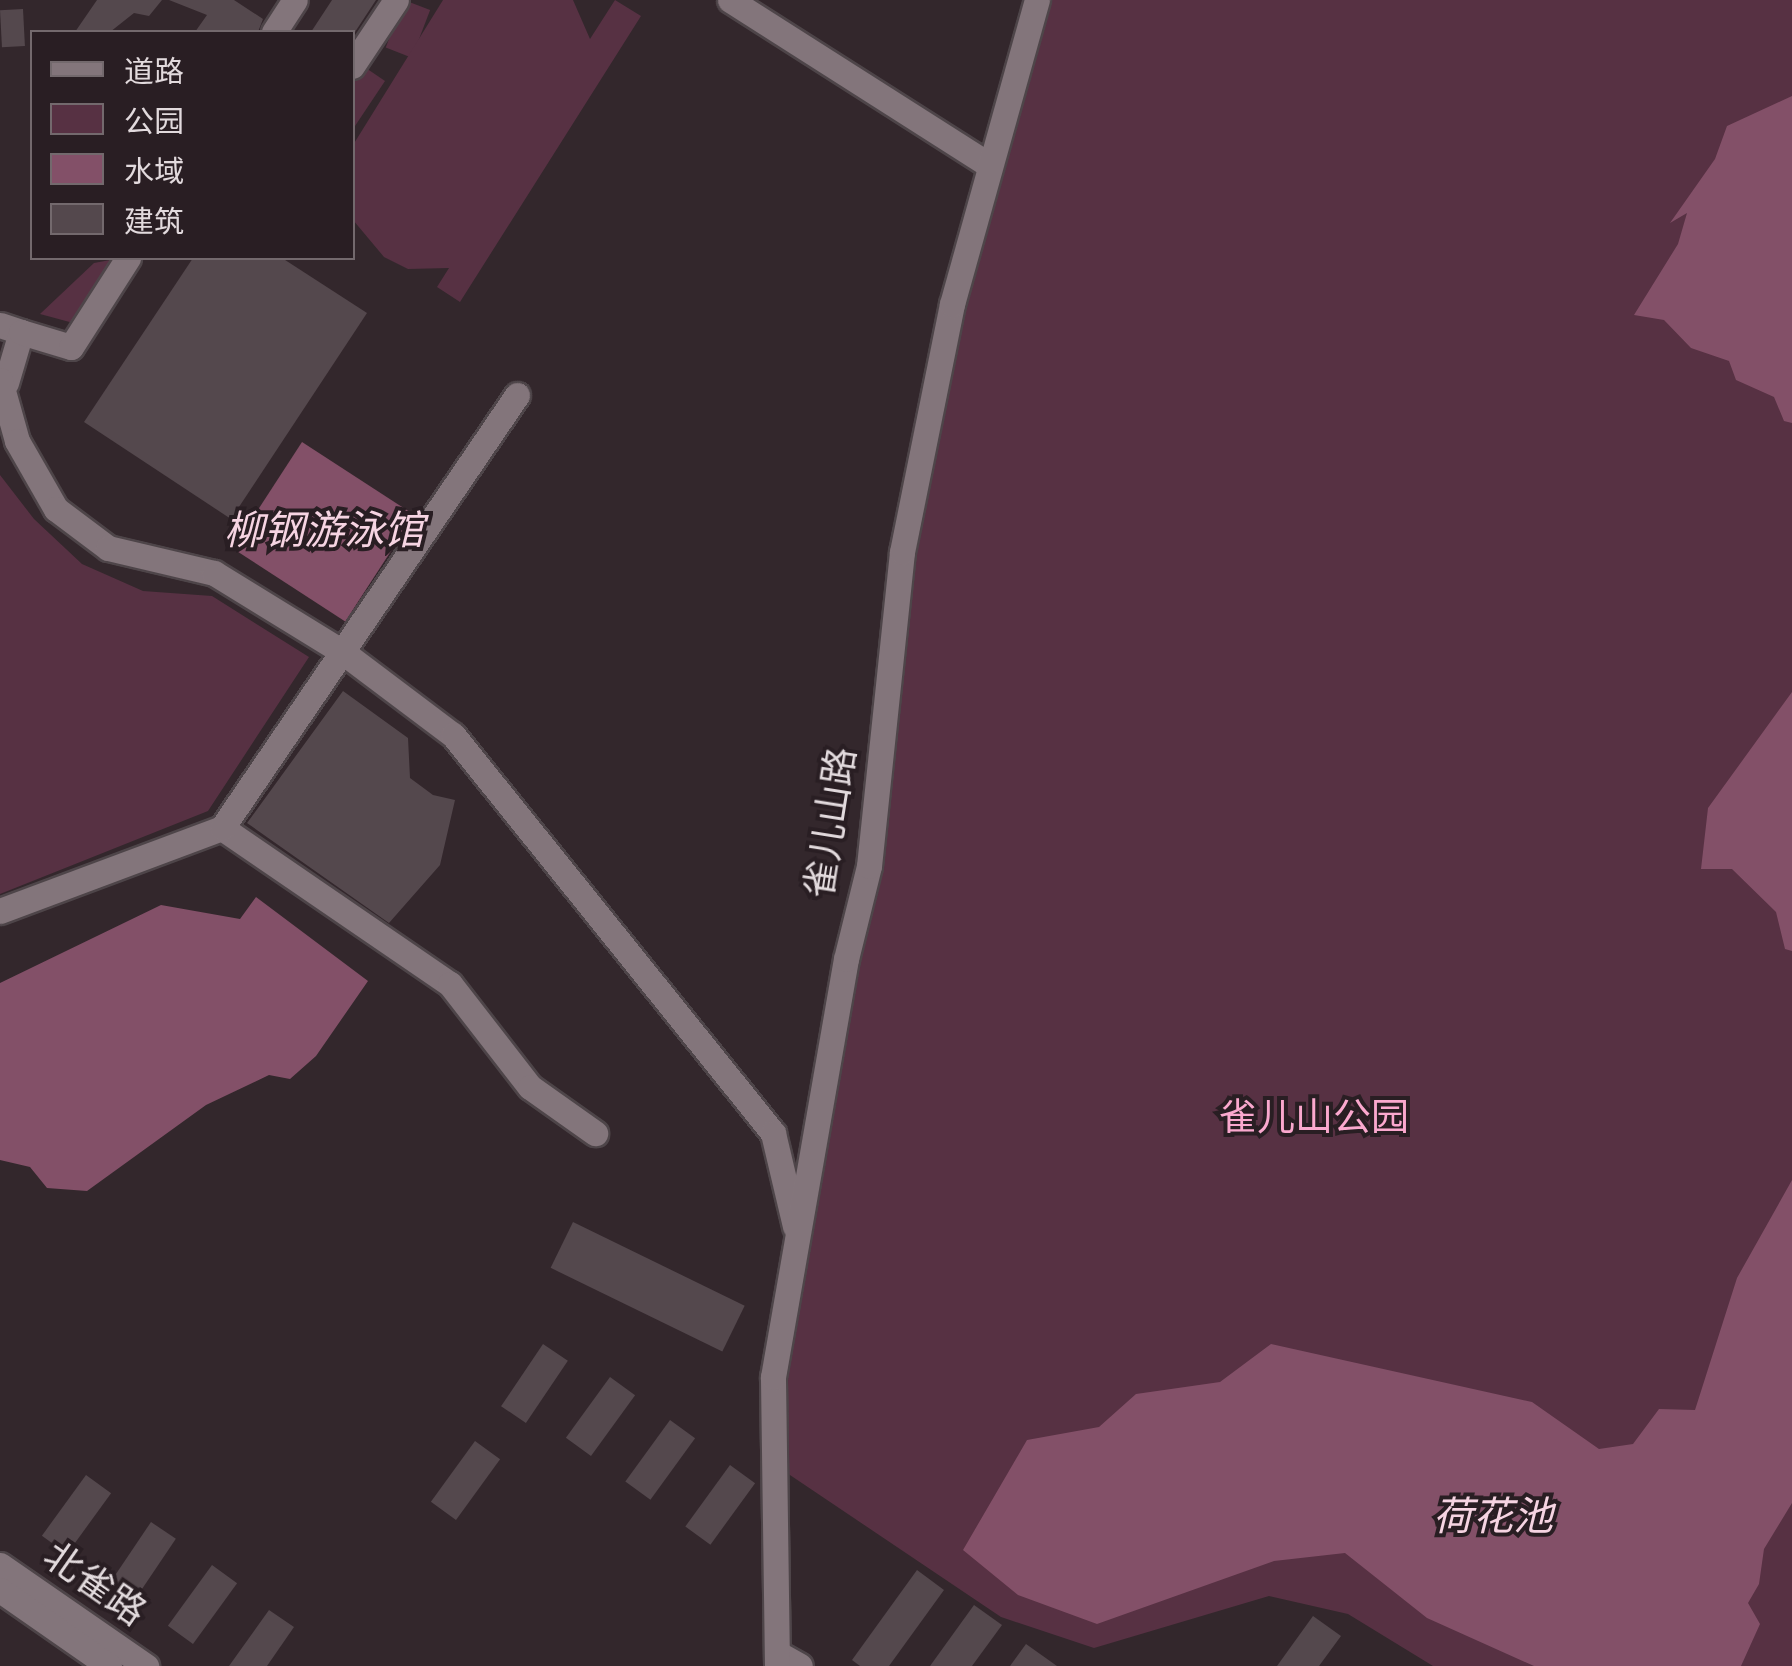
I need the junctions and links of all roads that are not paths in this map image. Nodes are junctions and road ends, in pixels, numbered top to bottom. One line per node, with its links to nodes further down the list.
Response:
1 (295, 0): 5 (street)
2 (396, 0): 6 (street)
3 (730, 0): 7 (street)
4 (1037, 0): 7 (street, 雀儿山路)
5 (275, 30)
6 (355, 62)
7 (990, 165): 16 (street, 雀儿山路)
8 (127, 260): 9 (street)
9 (11, 329): 10 (street)
10 (3, 382): 12 (street)
11 (517, 394): 12 (street)
12 (344, 653): 13 (street); 16 (street)
13 (222, 828): 14 (street); 15 (street)
14 (0, 911)
15 (595, 1133)
16 (797, 1236): 19 (street, 雀儿山路)
17 (0, 1565): 21 (street, 北雀路)
18 (0, 1590): 20 (street, 北雀路)
19 (785, 1662)
20 (109, 1666)
21 (146, 1666)

